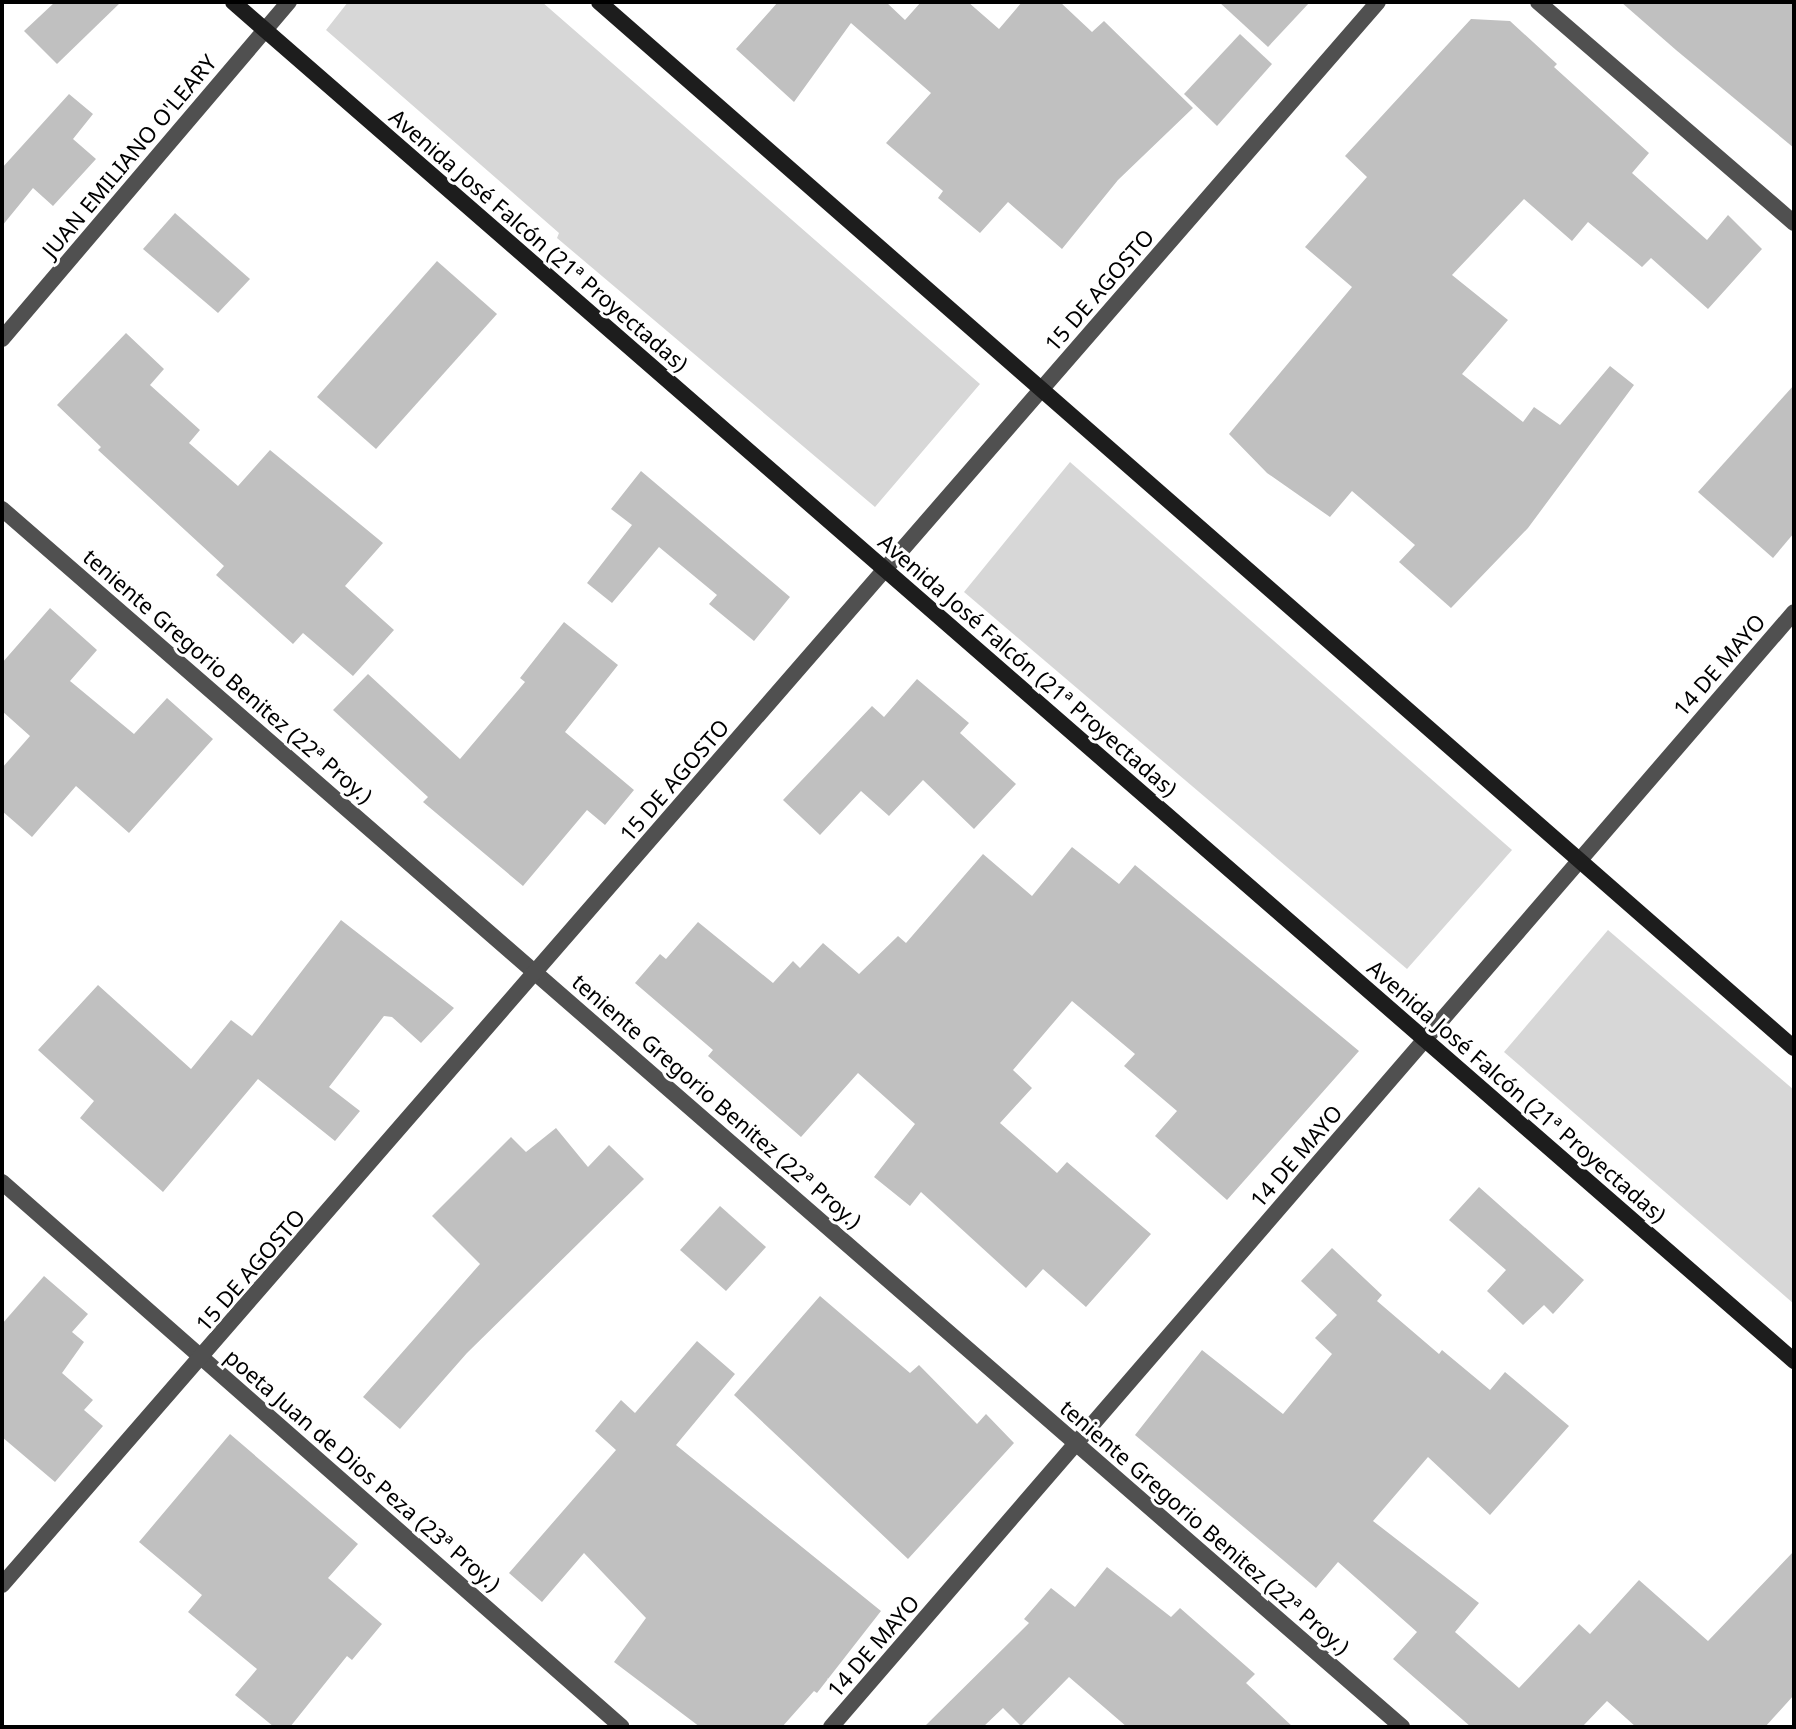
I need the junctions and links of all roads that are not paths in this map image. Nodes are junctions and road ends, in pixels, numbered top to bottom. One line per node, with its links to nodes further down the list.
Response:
1 (233, 2): 6 (main road, Avenida José Falcón (21ª Proyectadas))
2 (289, 2): 6 (street, JUAN EMILIANO O'LEARY)
3 (599, 2): 9 (main road)
4 (1378, 2): 9 (street, 15 DE AGOSTO)
5 (1538, 2): 7 (street)
6 (265, 30): 8 (street, JUAN EMILIANO O'LEARY); 11 (main road, Avenida José Falcón (21ª Proyectadas))
7 (1794, 223)
8 (2, 339)
9 (1042, 389): 11 (street, 15 DE AGOSTO); 13 (main road)
10 (2, 509): 14 (street, teniente Gregorio Benitez (22ª Proy.))
11 (885, 570): 14 (street, 15 DE AGOSTO); 15 (main road, Avenida José Falcón (21ª Proyectadas))
12 (1794, 612): 13 (street, 14 DE MAYO)
13 (1579, 860): 15 (street, 14 DE MAYO); 16 (main road)
14 (536, 973): 18 (street, 15 DE AGOSTO); 20 (street, teniente Gregorio Benitez (22ª Proy.))
15 (1425, 1040): 19 (main road, Avenida José Falcón (21ª Proyectadas)); 20 (street, 14 DE MAYO)
16 (1794, 1048)
17 (2, 1182): 18 (street, poeta Juan de Dios Peza (23ª Proy.))
18 (202, 1358): 21 (street, 15 DE AGOSTO); 22 (street, poeta Juan de Dios Peza (23ª Proy.))
19 (1794, 1361)
20 (1077, 1445): 23 (street, 14 DE MAYO); 24 (street, teniente Gregorio Benitez (22ª Proy.))
21 (2, 1585)
22 (622, 1727)
23 (831, 1727)
24 (1402, 1727)

